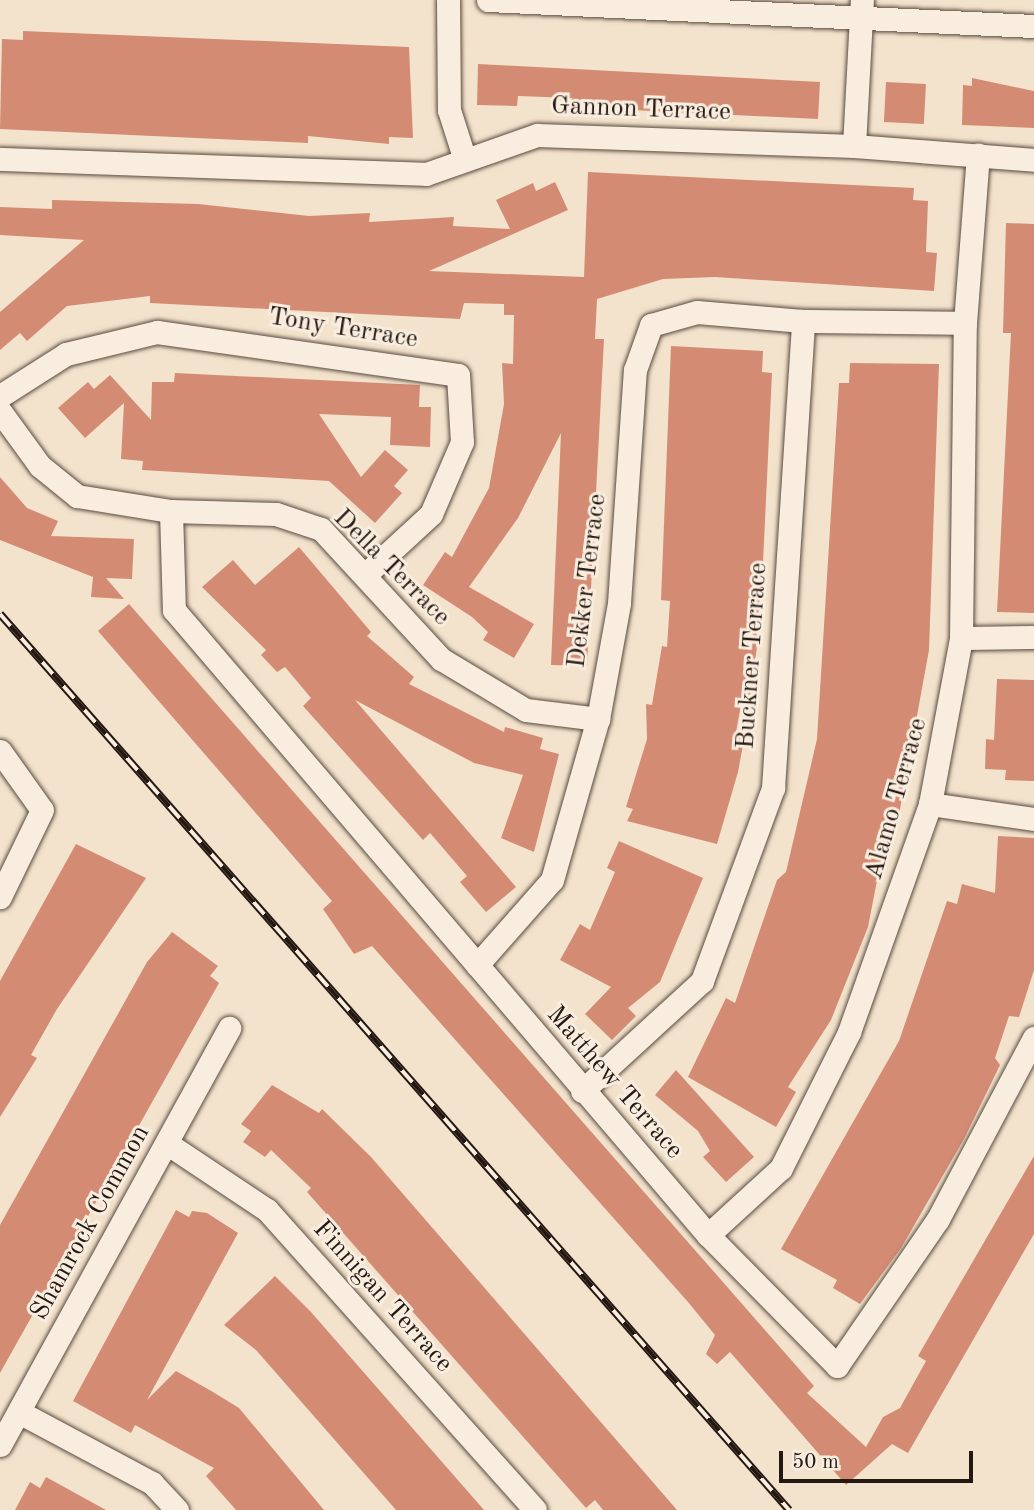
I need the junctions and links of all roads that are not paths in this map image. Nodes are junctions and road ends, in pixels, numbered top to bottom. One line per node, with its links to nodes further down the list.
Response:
1 (448, 0): 8 (street)
2 (488, 0): 3 (street)
3 (862, 10): 4 (street); 5 (street)
4 (1034, 26)
5 (854, 146): 6 (street, Gannon Terrace); 8 (street, Gannon Terrace)
6 (978, 155): 9 (street, Gannon Terrace); 11 (street, Alamo Terrace)
7 (0, 159): 8 (street, Gannon Terrace)
8 (465, 159)
9 (1034, 160)
10 (803, 321): 11 (street); 18 (street, Dekker Terrace); 26 (street, Buckner Terrace)
11 (965, 323): 17 (street, Alamo Terrace)
12 (0, 396): 15 (street, Tony Terrace)
13 (0, 411): 14 (street, Della Terrace)
14 (171, 511): 15 (street, Della Terrace); 23 (street, Matthew Terrace)
15 (365, 575): 18 (street, Della Terrace)
16 (1034, 637): 17 (street)
17 (961, 638): 20 (street, Alamo Terrace)
18 (598, 719): 23 (street, Dekker Terrace)
19 (0, 751): 22 (street)
20 (930, 804): 21 (street); 28 (street, Alamo Terrace)
21 (1034, 818)
22 (0, 897)
23 (477, 965): 26 (street, Matthew Terrace)
24 (229, 1028): 27 (street, Shamrock Common)
25 (1034, 1038): 28 (street, Matthew Terrace)
26 (582, 1091): 28 (street, Matthew Terrace)
27 (167, 1144): 29 (street, Shamrock Common); 32 (street, Finnigan Terrace)
28 (708, 1235)
29 (19, 1412): 30 (street, Shamrock Common); 31 (street)
30 (0, 1445)
31 (177, 1510)
32 (535, 1510)

